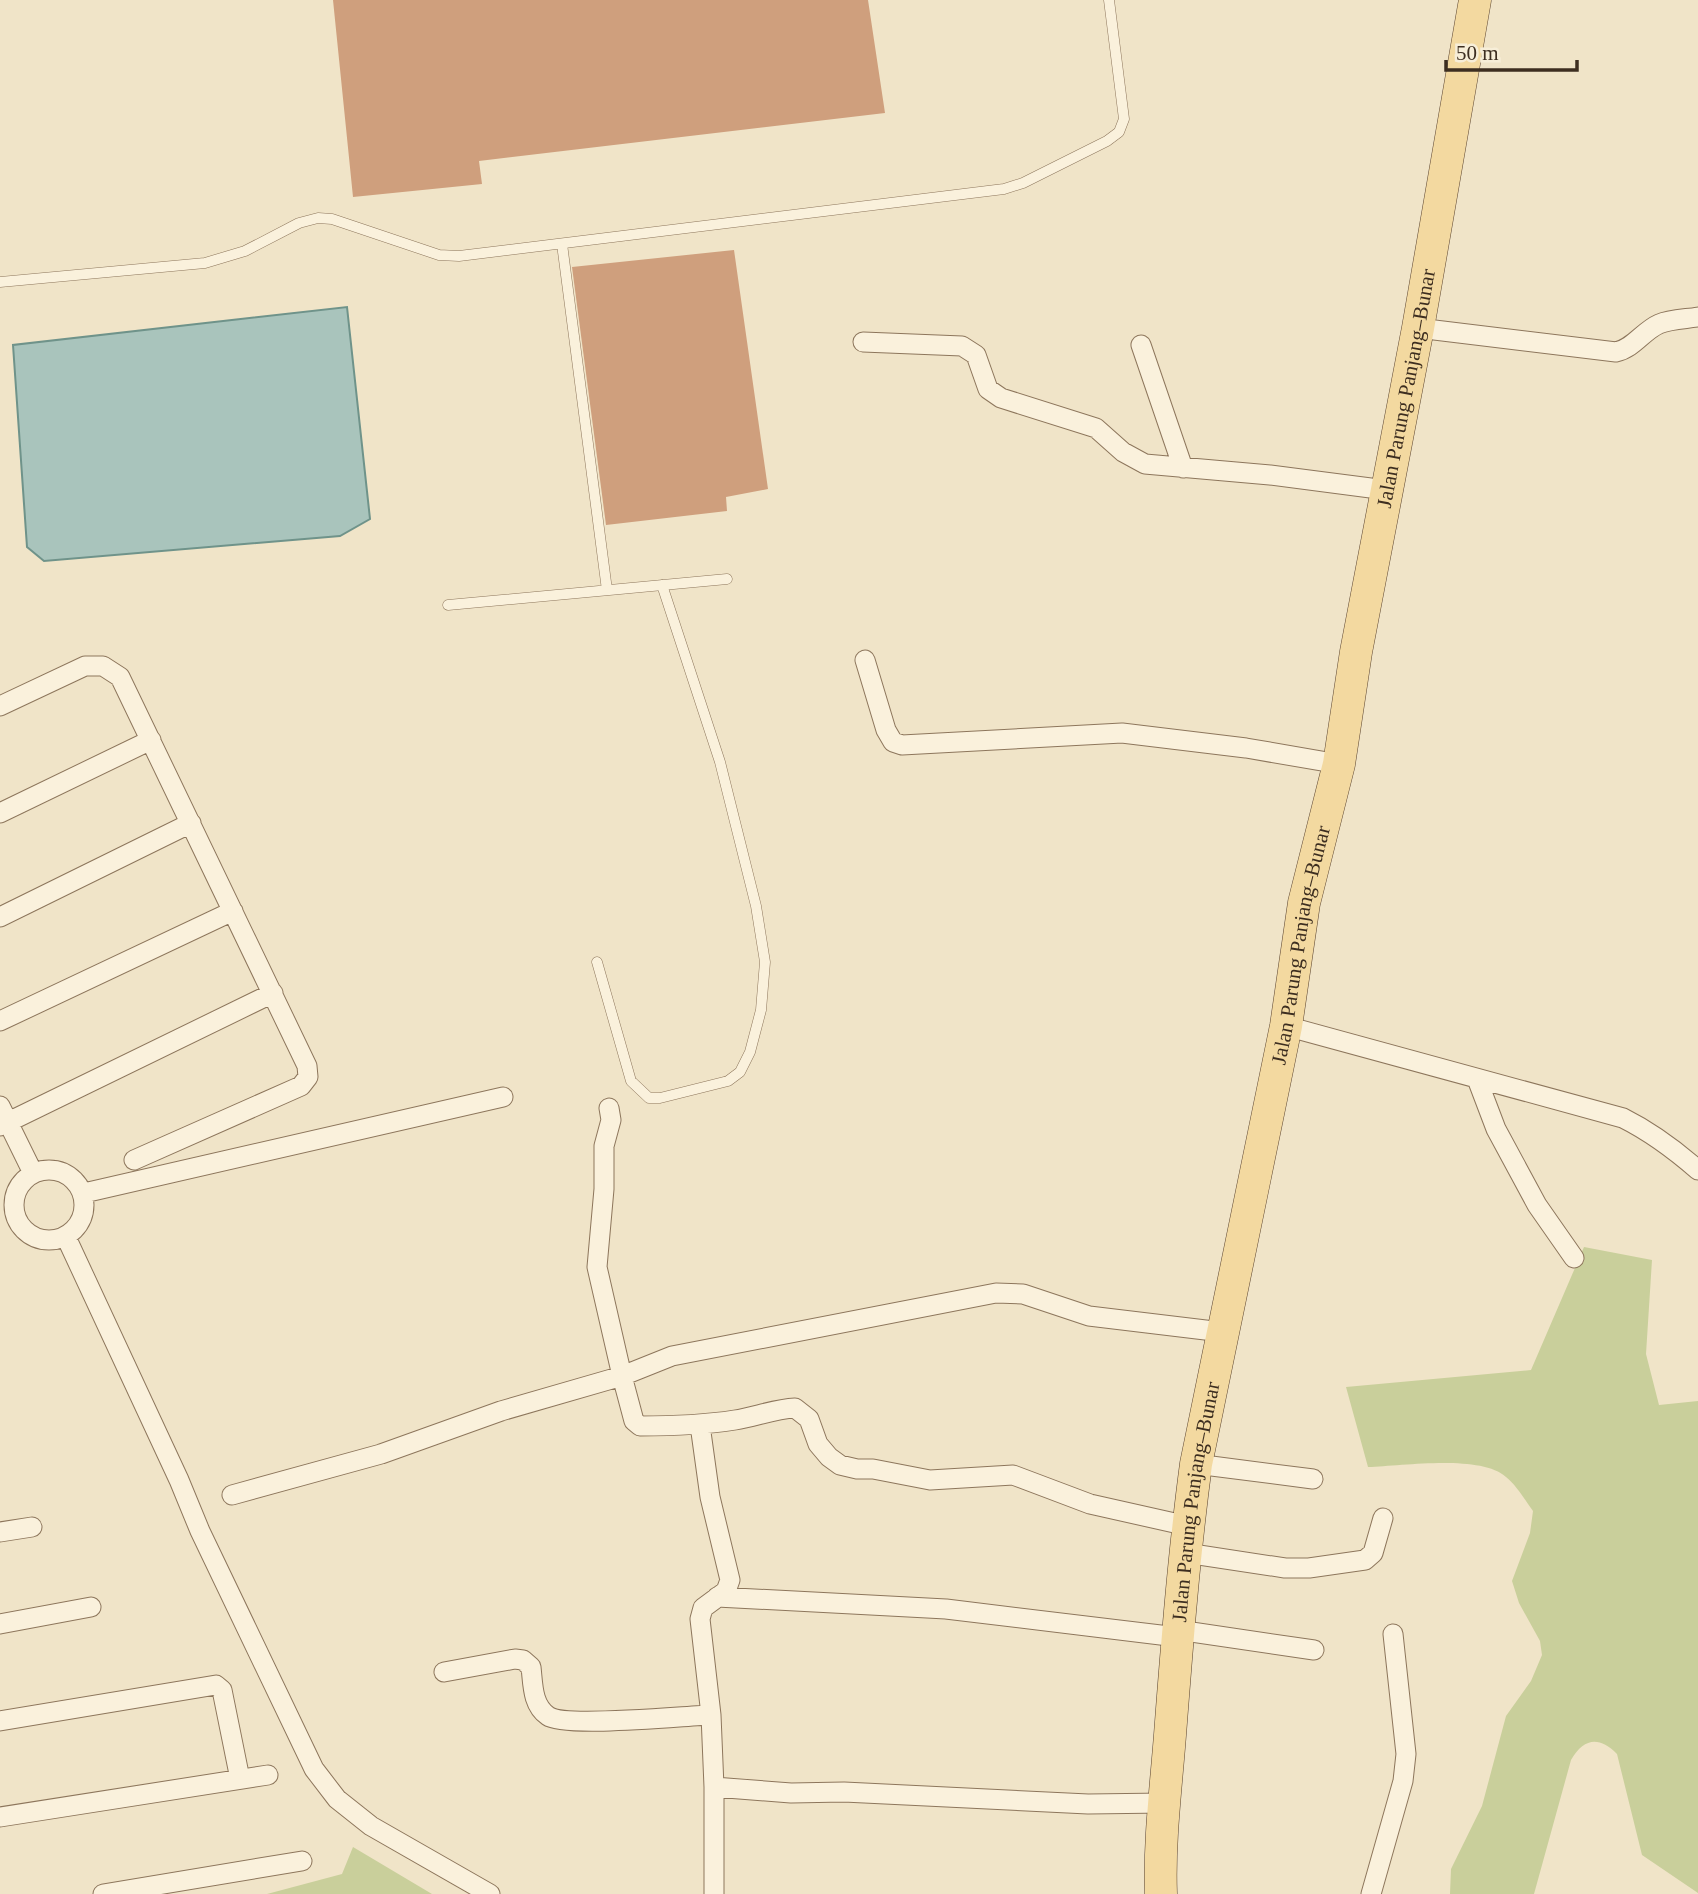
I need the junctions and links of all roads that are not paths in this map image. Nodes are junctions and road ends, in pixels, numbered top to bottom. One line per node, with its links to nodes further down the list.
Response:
1 (1109, 0): 3 (lane)
2 (1475, 0): 6 (main road, Jalan Parung Panjang–Bunar)
3 (562, 244): 4 (lane); 13 (lane)
4 (0, 282)
5 (1698, 317): 6 (street)
6 (1418, 328): 10 (main road, Jalan Parung Panjang–Bunar)
7 (863, 342): 9 (street)
8 (1141, 345): 9 (street)
9 (1183, 468): 10 (street)
10 (1386, 490): 18 (main road, Jalan Parung Panjang–Bunar)
11 (727, 579): 12 (lane)
12 (662, 585): 13 (lane); 23 (lane)
13 (607, 590): 14 (lane)
14 (448, 605)
15 (865, 660): 18 (street)
16 (0, 706): 17 (street)
17 (151, 740): 19 (street); 20 (street)
18 (1339, 764): 26 (main road, Jalan Parung Panjang–Bunar)
19 (0, 813)
20 (191, 823): 21 (street); 22 (street)
21 (233, 911): 24 (street); 25 (street)
22 (0, 917)
23 (597, 962)
24 (273, 993): 30 (street); 31 (street)
25 (0, 1021)
26 (1286, 1026): 27 (street); 38 (main road, Jalan Parung Panjang–Bunar)
27 (1477, 1079): 32 (street); 37 (street)
28 (503, 1097): 34 (street)
29 (608, 1108): 39 (street)
30 (3, 1118): 33 (street)
31 (134, 1160)
32 (1698, 1170)
33 (33, 1173): 34 (street); 35 (street)
34 (83, 1193): 36 (street)
35 (7, 1216): 36 (street)
36 (66, 1237): 65 (street)
37 (1574, 1258)
38 (1222, 1332): 39 (street); 41 (main road, Jalan Parung Panjang–Bunar)
39 (622, 1376): 40 (street); 43 (street)
40 (700, 1425): 47 (street); 48 (street)
41 (1196, 1464): 42 (street); 47 (main road, Jalan Parung Panjang–Bunar)
42 (1313, 1479)
43 (232, 1495)
44 (1382, 1518): 47 (street)
45 (32, 1527): 46 (street)
46 (0, 1532)
47 (1187, 1539): 51 (main road, Jalan Parung Panjang–Bunar)
48 (717, 1597): 51 (street); 55 (street)
49 (91, 1607): 50 (street)
50 (0, 1624)
51 (1178, 1633): 53 (street); 60 (main road, Jalan Parung Panjang–Bunar)
52 (1393, 1634): 68 (street)
53 (1314, 1650)
54 (444, 1672): 55 (street)
55 (711, 1715): 59 (street)
56 (0, 1721): 58 (street)
57 (268, 1775): 58 (street)
58 (240, 1779): 61 (street)
59 (715, 1787): 60 (street); 66 (street)
60 (1165, 1803): 67 (main road, Jalan Parung Panjang–Bunar)
61 (0, 1818)
62 (302, 1861): 63 (street)
63 (158, 1889): 64 (street)
64 (103, 1894)
65 (490, 1894)
66 (714, 1894)
67 (1161, 1894)
68 (1371, 1894)

